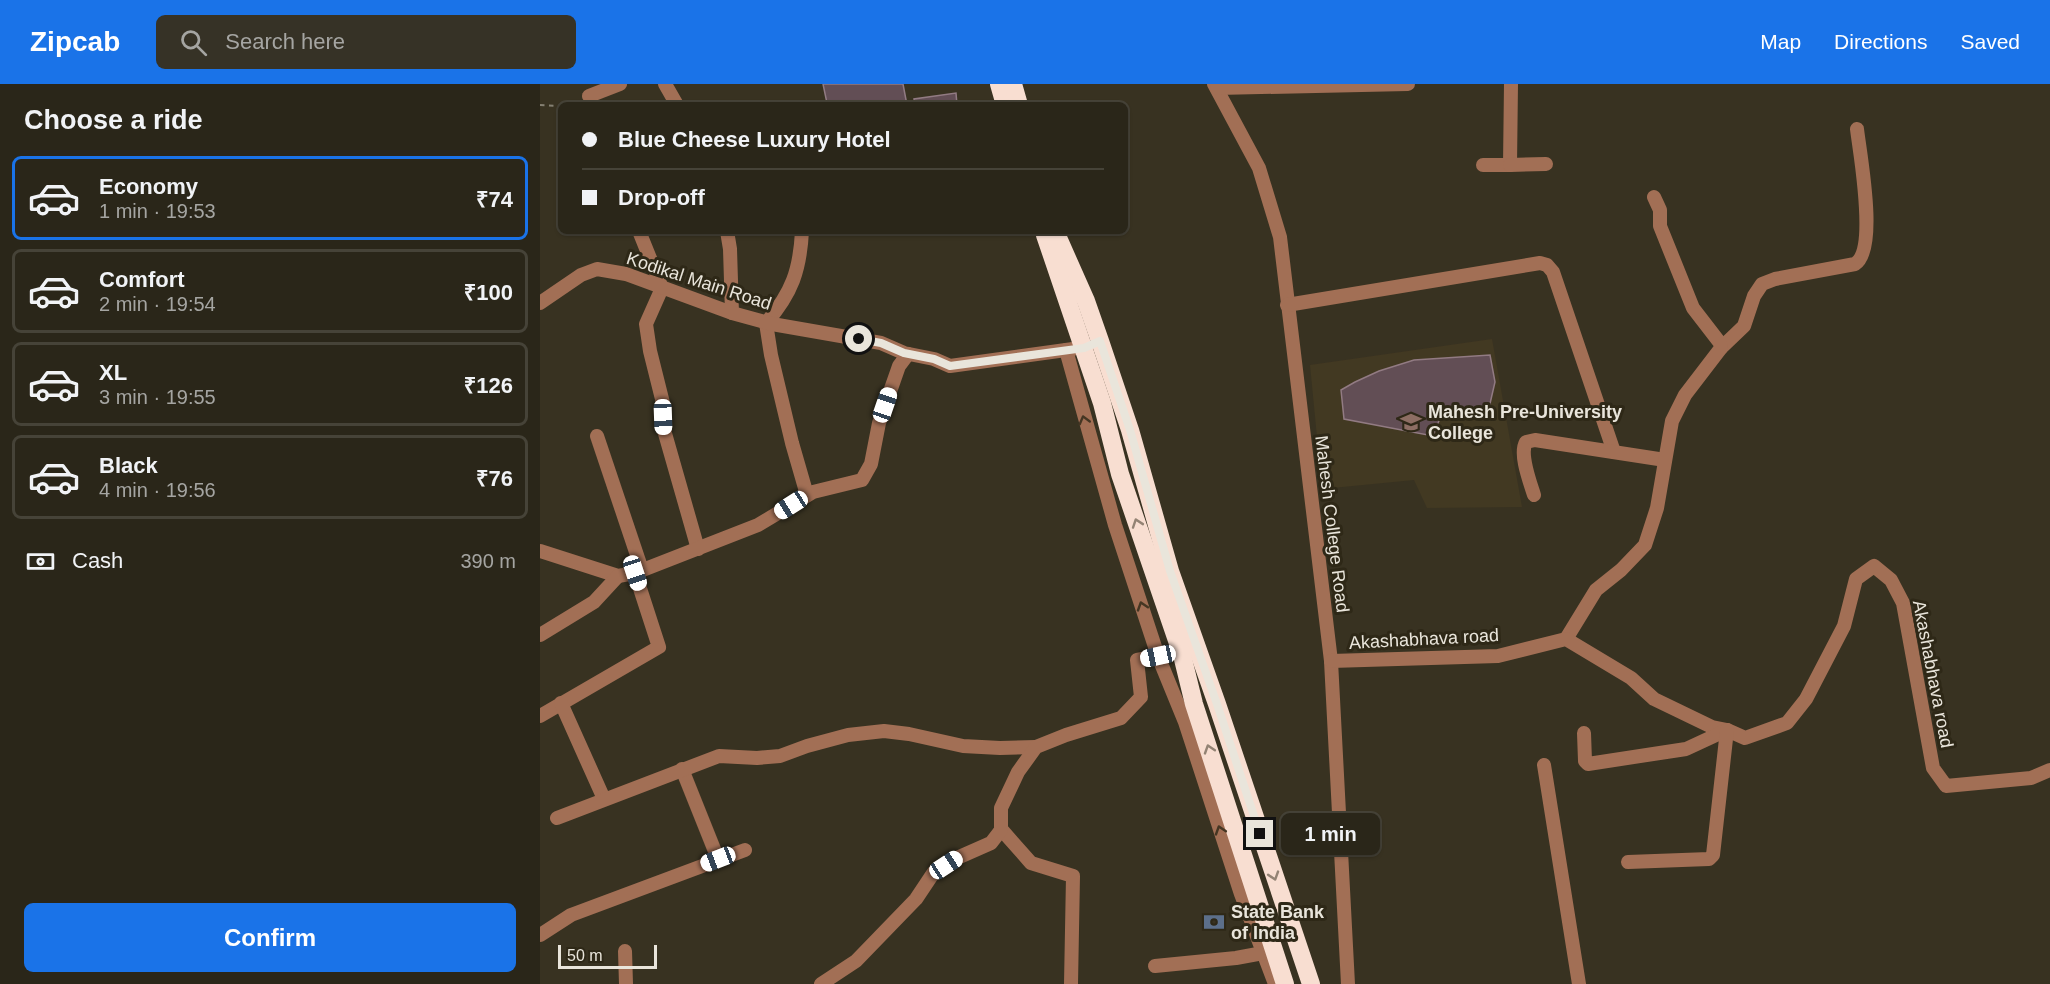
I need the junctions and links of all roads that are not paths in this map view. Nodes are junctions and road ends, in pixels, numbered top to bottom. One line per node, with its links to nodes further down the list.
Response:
1 (620, 84): 8 (street)
2 (665, 84): 9 (street)
3 (999, 84): 10 (highway)
4 (1013, 84): 11 (highway)
5 (1408, 84): 7 (street)
6 (1511, 84): 15 (street)
7 (1215, 86): 24 (street, Mahesh College Road)
8 (590, 95)
9 (675, 102)
10 (1004, 102)
11 (1017, 102)
12 (1857, 129): 28 (street)
13 (1546, 164): 15 (street)
14 (1483, 165): 15 (street)
15 (1510, 165)
16 (1654, 197): 28 (street)
17 (640, 234): 22 (street)
18 (728, 234): 25 (street)
19 (802, 234): 26 (street)
20 (1044, 234): 27 (highway)
21 (1056, 234): 27 (highway)
22 (662, 288): 23 (street, Kodikal Main Road); 25 (street, Kodikal Main Road); 36 (street)
23 (540, 303)
24 (1287, 304): 32 (street); 43 (street, Mahesh College Road)
25 (732, 313): 26 (street, Kodikal Main Road)
26 (766, 323): 30 (street, Kodikal Main Road); 34 (street)
27 (1092, 344): 29 (street, Kodikal Main Road); 66 (highway, one-way to 27); 67 (highway, one-way to 67)
28 (1721, 348): 33 (street)
29 (1066, 351): 30 (street, Kodikal Main Road); 42 (street, one-way to 29)
30 (908, 354): 34 (street)
31 (597, 436): 38 (street)
32 (1614, 452): 33 (street); 35 (street)
33 (1665, 460): 41 (street)
34 (807, 495): 36 (street)
35 (1534, 495)
36 (699, 549): 38 (street)
37 (540, 552): 39 (street)
38 (639, 572): 39 (street); 44 (street)
39 (618, 576): 40 (street)
40 (540, 635)
41 (1566, 639): 43 (street, Akashabhava road); 46 (street, Akashabhava road)
42 (1158, 656): 48 (street); 60 (street, one-way to 42)
43 (1331, 661): 68 (street, Mahesh College Road)
44 (561, 703): 45 (street); 52 (street)
45 (540, 716)
46 (1727, 730): 47 (street); 51 (street, Akashabhava road); 57 (street)
47 (1584, 732)
48 (1036, 747): 50 (street); 54 (street)
49 (1544, 765): 69 (street)
50 (682, 769): 52 (street); 56 (street)
51 (2050, 770)
52 (604, 799): 53 (street)
53 (557, 818)
54 (1001, 829): 63 (street); 64 (street)
55 (745, 850): 56 (street)
56 (718, 859): 58 (street)
57 (1628, 862)
58 (540, 935)
59 (626, 951): 62 (street)
60 (1263, 953): 61 (street); 65 (street)
61 (1155, 966)
62 (626, 984)
63 (821, 984)
64 (1071, 984)
65 (1275, 984)
66 (1285, 984)
67 (1311, 984)
68 (1348, 984)
69 (1579, 984)

